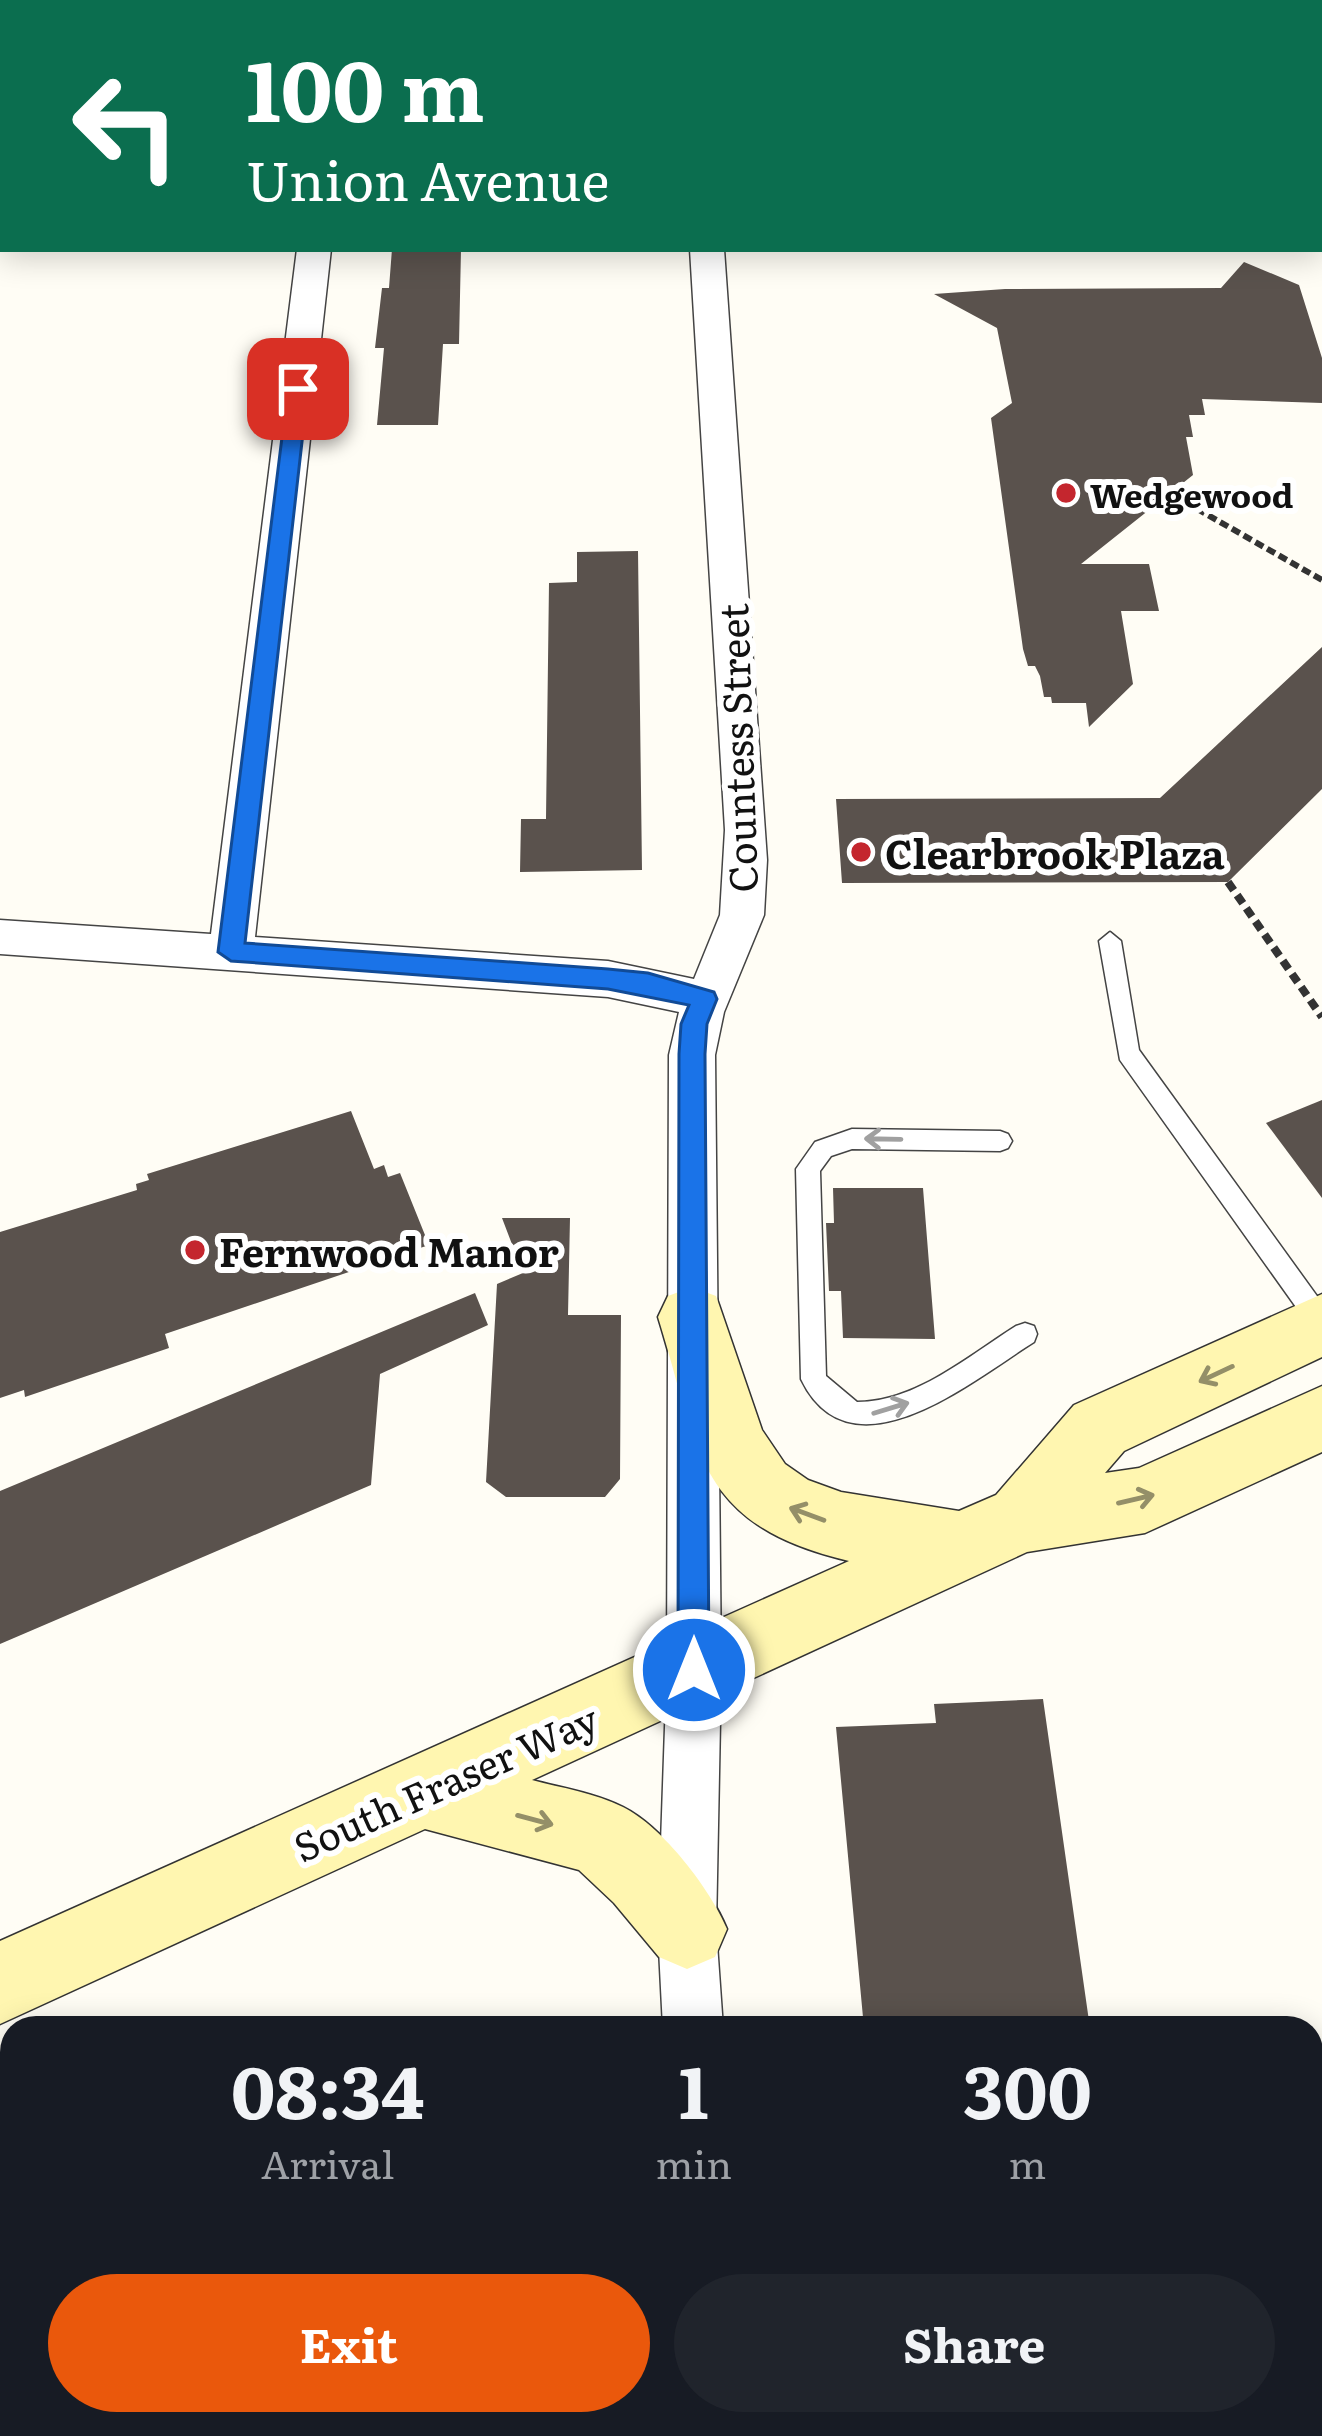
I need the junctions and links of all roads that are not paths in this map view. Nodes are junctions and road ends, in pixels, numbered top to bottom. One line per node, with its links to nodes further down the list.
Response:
1 (314, 252): 5 (street)
2 (706, 252): 6 (street, Countess Street)
3 (0, 937): 5 (street)
4 (1110, 941): 9 (lane)
5 (231, 952): 6 (street)
6 (705, 999): 8 (street, Countess Street)
7 (1000, 1142): 10 (lane, one-way to 10)
8 (692, 1317): 12 (main road, one-way to 8); 13 (street, Countess Street)
9 (1322, 1323): 12 (main road, South Fraser Way, one-way to 12)
10 (1025, 1334)
11 (1322, 1418): 12 (main road, South Fraser Way, one-way to 11)
12 (992, 1532): 13 (main road, South Fraser Way)
13 (694, 1670): 14 (main road, South Fraser Way); 15 (street, Countess Street)
14 (422, 1790): 15 (main road, one-way to 15); 16 (main road, South Fraser Way)
15 (688, 1929): 17 (street, Countess Street)
16 (0, 1984)
17 (692, 2016)

